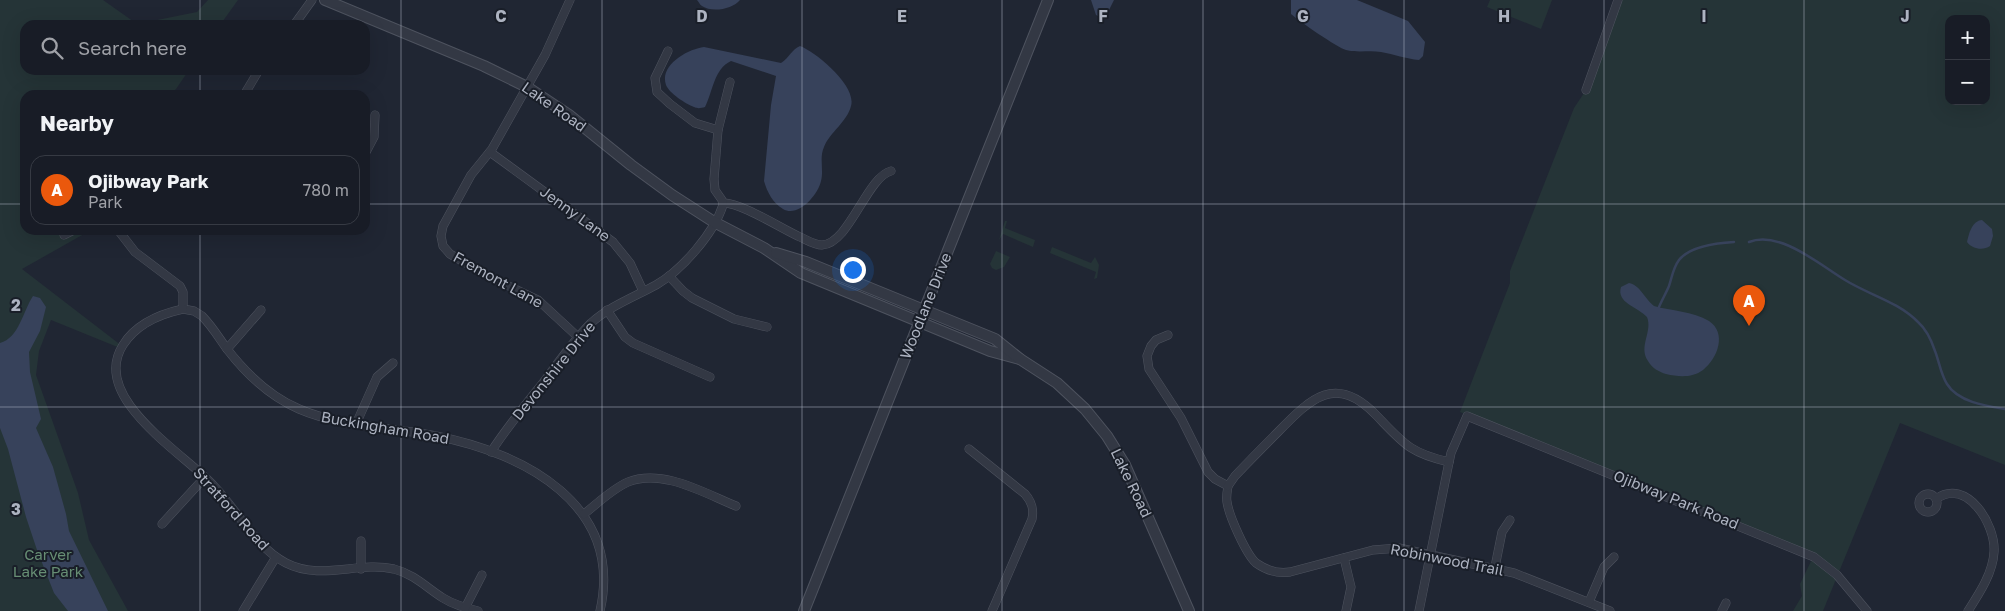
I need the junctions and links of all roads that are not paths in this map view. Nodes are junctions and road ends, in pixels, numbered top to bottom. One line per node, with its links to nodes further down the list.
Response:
1 (312, 0): 6 (street)
2 (325, 0): 10 (street, Lake Road)
3 (570, 0): 10 (street, Fremont Lane)
4 (1048, 0): 27 (street, Woodlane Drive)
5 (1618, 0): 12 (street)
6 (298, 20)
7 (668, 51): 14 (street)
8 (256, 75): 11 (street)
9 (730, 82): 14 (street)
10 (526, 87): 16 (street, Fremont Lane); 19 (street, Lake Road)
11 (247, 90)
12 (1586, 90)
13 (375, 115): 15 (street)
14 (718, 130): 18 (street)
15 (370, 145)
16 (490, 152): 23 (street, Jenny Lane); 31 (street, Fremont Lane)
17 (891, 171): 18 (street)
18 (723, 203): 19 (street, Devonshire Drive)
19 (714, 222): 21 (street, Lake Road); 22 (street, Devonshire Drive)
20 (122, 235): 24 (street)
21 (764, 248): 27 (street, Lake Road); 28 (street, Lake Road)
22 (669, 276): 23 (street, Devonshire Drive); 29 (street)
23 (643, 291): 26 (street, Devonshire Drive)
24 (183, 309): 32 (street, Buckingham Road); 40 (street, Stratford Road)
25 (262, 310): 32 (street)
26 (607, 310): 31 (street, Devonshire Drive); 35 (street)
27 (924, 310): 28 (street, Woodlane Drive); 33 (street, Lake Road)
28 (920, 322): 33 (street, Lake Road); 61 (street, Woodlane Drive)
29 (767, 327)
30 (1168, 335): 41 (street)
31 (578, 337): 38 (street, Devonshire Drive)
32 (227, 349): 36 (street, Buckingham Road)
33 (1020, 359): 63 (street, Lake Road)
34 (393, 363): 36 (street)
35 (710, 377)
36 (356, 424): 38 (street, Buckingham Road)
37 (969, 449): 62 (street)
38 (491, 452): 44 (street, Buckingham Road)
39 (1449, 462): 41 (street); 48 (street); 68 (street, Ojibway Park Road)
40 (205, 477): 46 (street); 49 (street, Stratford Road)
41 (1228, 486): 51 (street, Robinwood Trail)
42 (1936, 499): 69 (street)
43 (736, 506): 44 (street)
44 (584, 514): 60 (street, Buckingham Road)
45 (1510, 520): 52 (street)
46 (162, 524)
47 (361, 541): 53 (street)
48 (1431, 555): 51 (street, Robinwood Trail); 52 (street, Robinwood Trail); 65 (street)
49 (276, 557): 53 (street, Stratford Road); 58 (street)
50 (1614, 557): 55 (street)
51 (1344, 558): 64 (street)
52 (1495, 567): 55 (street, Robinwood Trail)
53 (362, 569): 57 (street, Stratford Road)
54 (482, 575): 57 (street)
55 (1589, 602): 66 (street, Robinwood Trail)
56 (1726, 603): 67 (street)
57 (465, 608): 59 (street, Stratford Road)
58 (243, 611)
59 (478, 611)
60 (600, 611)
61 (804, 611)
62 (992, 611)
63 (1188, 611)
64 (1346, 611)
65 (1419, 611)
66 (1610, 611)
67 (1722, 611)
68 (1867, 611)
69 (1968, 611)

